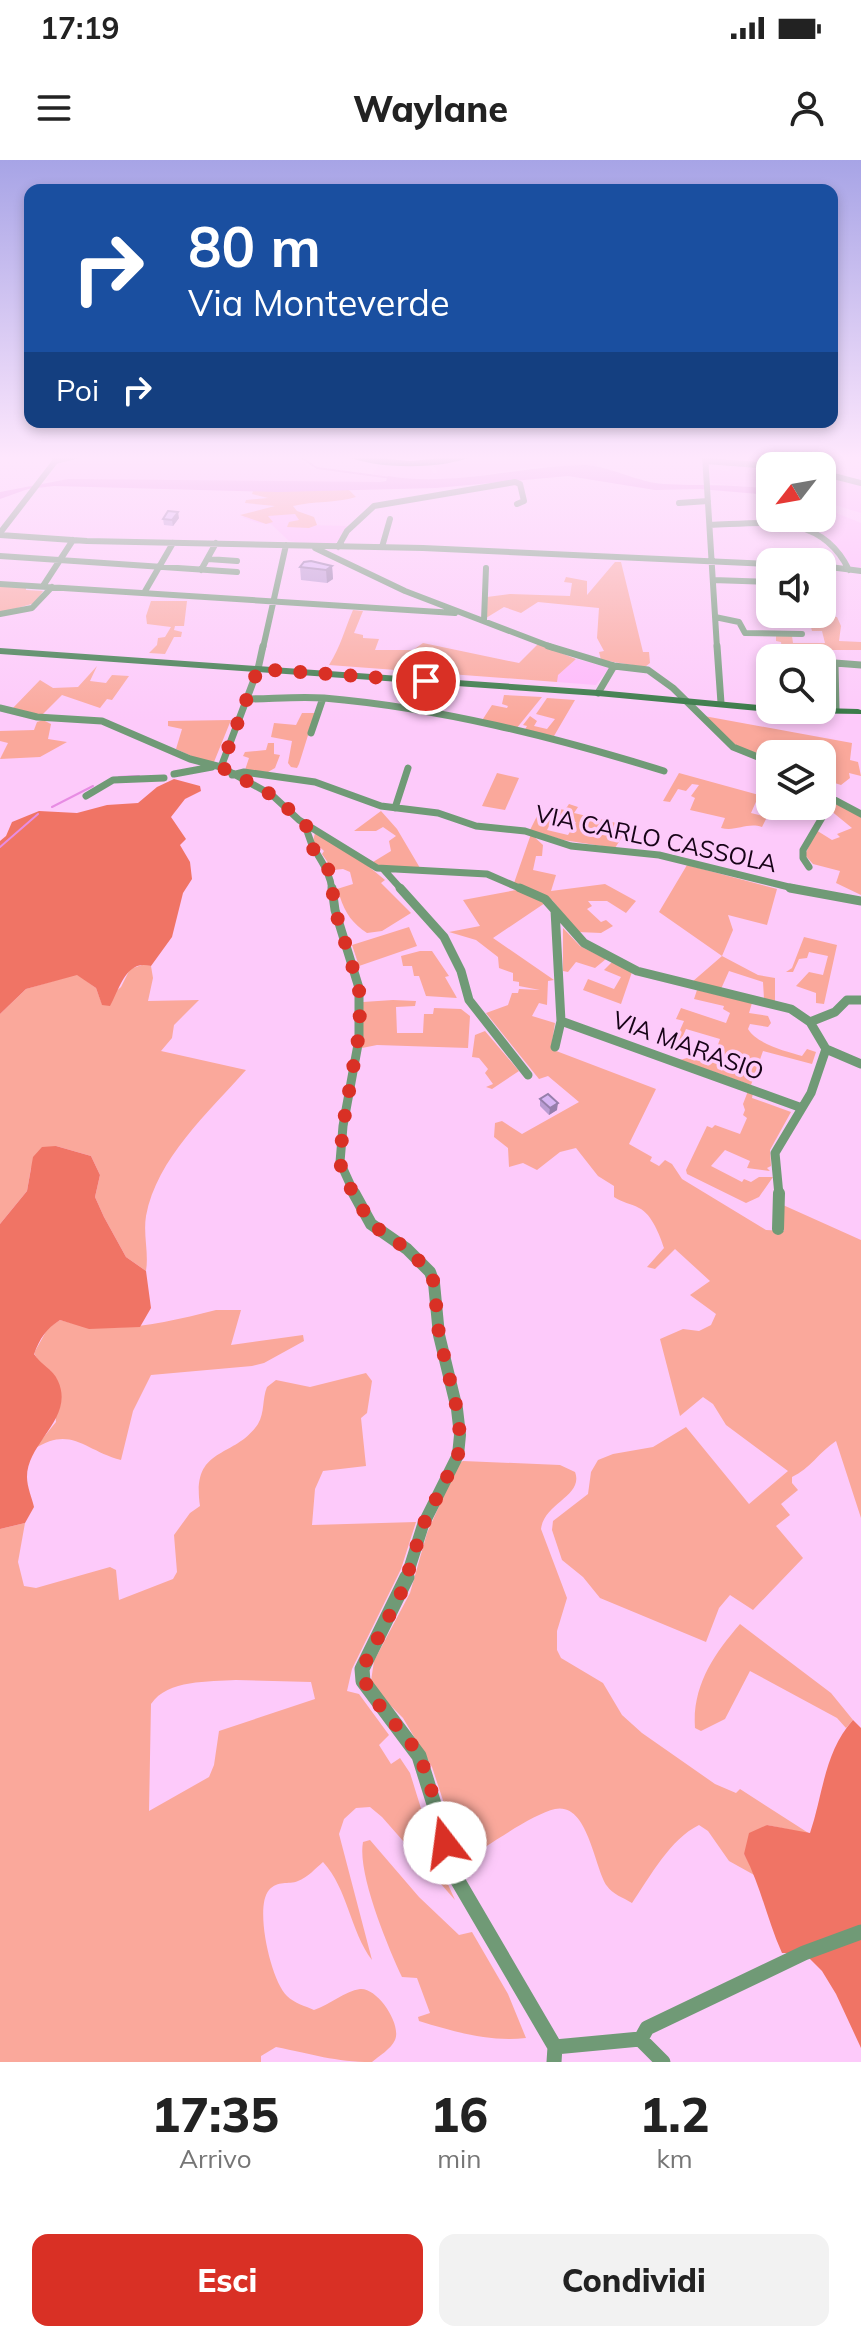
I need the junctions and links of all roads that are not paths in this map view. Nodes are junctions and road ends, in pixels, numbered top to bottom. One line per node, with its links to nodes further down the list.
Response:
1 (173, 543): 19 (street)
2 (216, 543): 14 (street)
3 (71, 544): 15 (street)
4 (243, 544): 9 (street)
5 (340, 544): 11 (street)
6 (383, 544): 12 (street)
7 (710, 544): 17 (street)
8 (830, 544): 23 (street)
9 (286, 545): 10 (street); 32 (street)
10 (315, 546): 11 (street); 33 (street)
11 (338, 547): 12 (street)
12 (382, 547): 17 (street)
13 (0, 556): 15 (street)
14 (208, 559): 16 (street); 22 (street)
15 (60, 561): 19 (street); 29 (street)
16 (237, 561)
17 (711, 563): 18 (street); 26 (street)
18 (756, 564)
19 (159, 568): 22 (street); 31 (street)
20 (486, 568): 36 (street)
21 (836, 568): 23 (street)
22 (201, 570): 25 (street)
23 (849, 570): 24 (street)
24 (861, 571)
25 (237, 572)
26 (713, 580): 27 (street); 35 (street)
27 (756, 582)
28 (0, 584): 29 (street)
29 (43, 586): 30 (street)
30 (52, 587): 31 (street); 34 (street)
31 (144, 593): 32 (street)
32 (273, 602): 33 (street); 42 (street)
33 (465, 613): 36 (street)
34 (0, 614)
35 (715, 617): 37 (street); 47 (street)
36 (484, 620): 41 (street)
37 (802, 634)
38 (0, 651): 42 (main road)
39 (836, 663): 40 (street)
40 (861, 665)
41 (614, 666): 43 (street); 46 (street)
42 (258, 669): 43 (main road); 45 (street)
43 (598, 693): 46 (main road)
44 (323, 698): 45 (street); 53 (street); 57 (street)
45 (245, 699): 55 (street)
46 (685, 700): 47 (main road); 54 (street)
47 (721, 703): 48 (main road)
48 (756, 705)
49 (0, 708): 55 (street)
50 (836, 709): 52 (main road)
51 (836, 711): 52 (main road)
52 (859, 712)
53 (311, 733)
54 (756, 756)
55 (217, 767): 58 (street); 59 (street)
56 (408, 768): 63 (street)
57 (664, 771)
58 (174, 774)
59 (231, 775): 63 (street, VIA CARLO CASSOLA); 66 (street)
60 (164, 778): 61 (street)
61 (86, 796)
62 (836, 801): 64 (street)
63 (395, 808): 69 (street, VIA CARLO CASSOLA)
64 (861, 814)
65 (821, 820): 67 (street)
66 (306, 824): 68 (street); 82 (street)
67 (809, 867)
68 (383, 870): 70 (street); 77 (street)
69 (861, 901)
70 (555, 910): 72 (street); 73 (street)
71 (861, 1000): 73 (street)
72 (561, 1021): 74 (street); 78 (street, VIA MARASIO)
73 (810, 1022): 75 (street)
74 (555, 1047)
75 (826, 1049): 76 (street); 78 (street)
76 (861, 1064)
77 (528, 1075)
78 (802, 1108): 79 (street)
79 (778, 1229)
80 (861, 1932): 81 (street)
81 (641, 2039): 82 (street); 83 (street)
82 (554, 2054)
83 (663, 2062)

